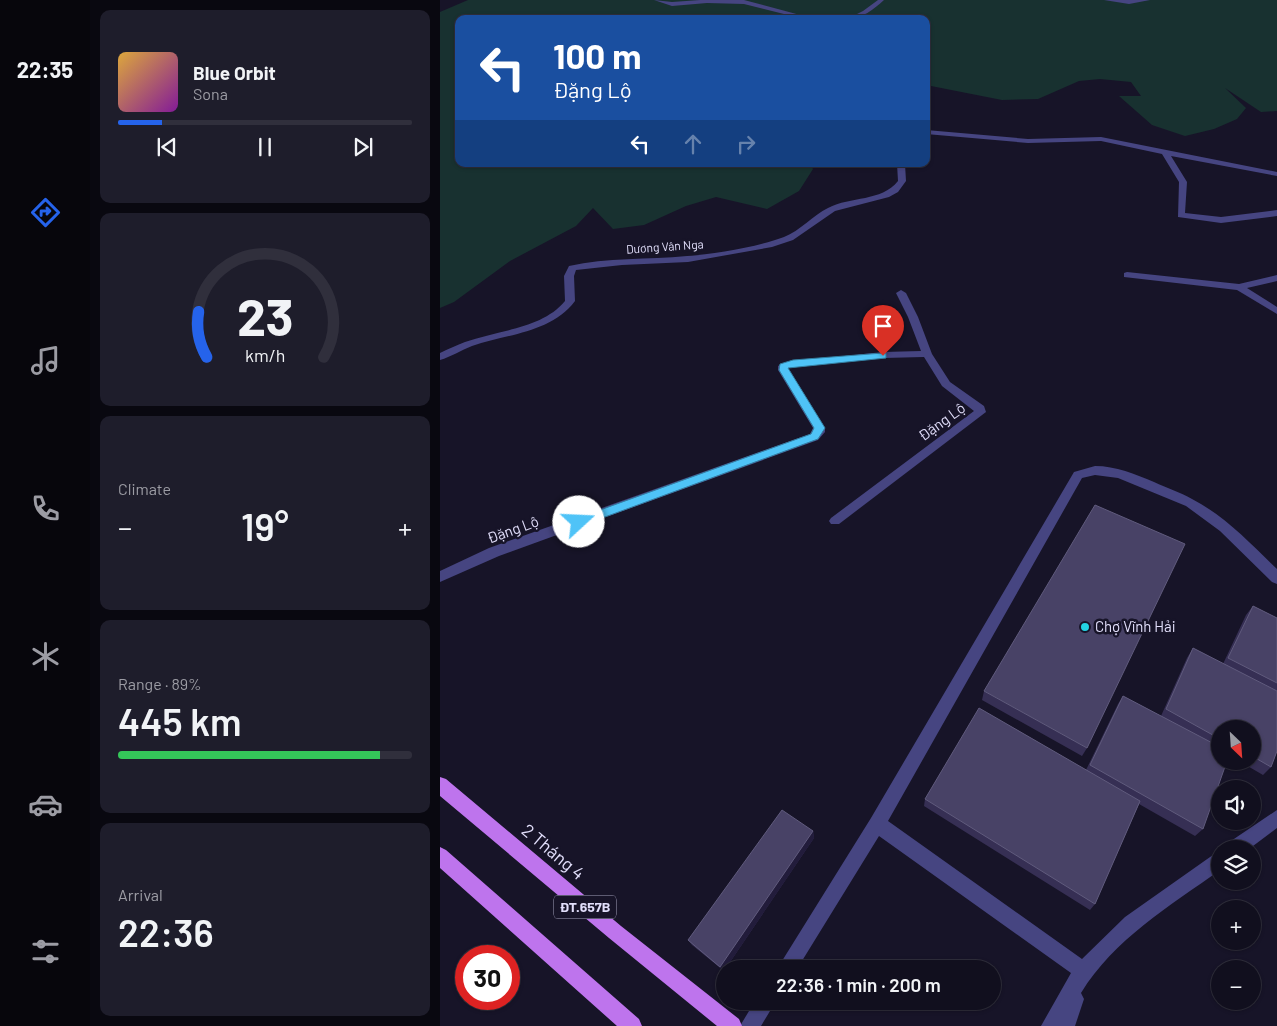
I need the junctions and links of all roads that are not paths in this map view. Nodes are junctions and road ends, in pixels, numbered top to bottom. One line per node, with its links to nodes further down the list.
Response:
1 (657, 0): 5 (street)
2 (881, 0): 6 (street)
3 (1107, 0): 4 (street)
4 (1146, 0)
5 (796, 15)
6 (859, 15)
7 (930, 132): 8 (street)
8 (1165, 153): 10 (street); 11 (street)
9 (902, 167): 18 (street, Dương Vân Nga)
10 (1277, 174)
11 (1277, 212)
12 (1127, 275): 14 (street)
13 (1277, 278): 14 (street)
14 (1239, 288): 16 (street)
15 (901, 293): 17 (street)
16 (1277, 311)
17 (927, 354): 19 (street, Đặng Lộ); 20 (street, Đặng Lộ)
18 (440, 357)
19 (835, 521)
20 (440, 577)
21 (1277, 578): 24 (street)
22 (440, 786): 32 (main road, 2 Tháng 4 / ĐT.657B)
23 (1277, 818): 25 (street)
24 (877, 824): 28 (street); 29 (street)
25 (1246, 840)
26 (440, 856): 31 (main road)
27 (1211, 865): 29 (street)
28 (792, 960)
29 (1084, 971): 34 (street); 35 (street)
30 (760, 1010): 33 (street)
31 (632, 1026)
32 (732, 1026)
33 (750, 1026)
34 (1052, 1026)
35 (1064, 1026)

